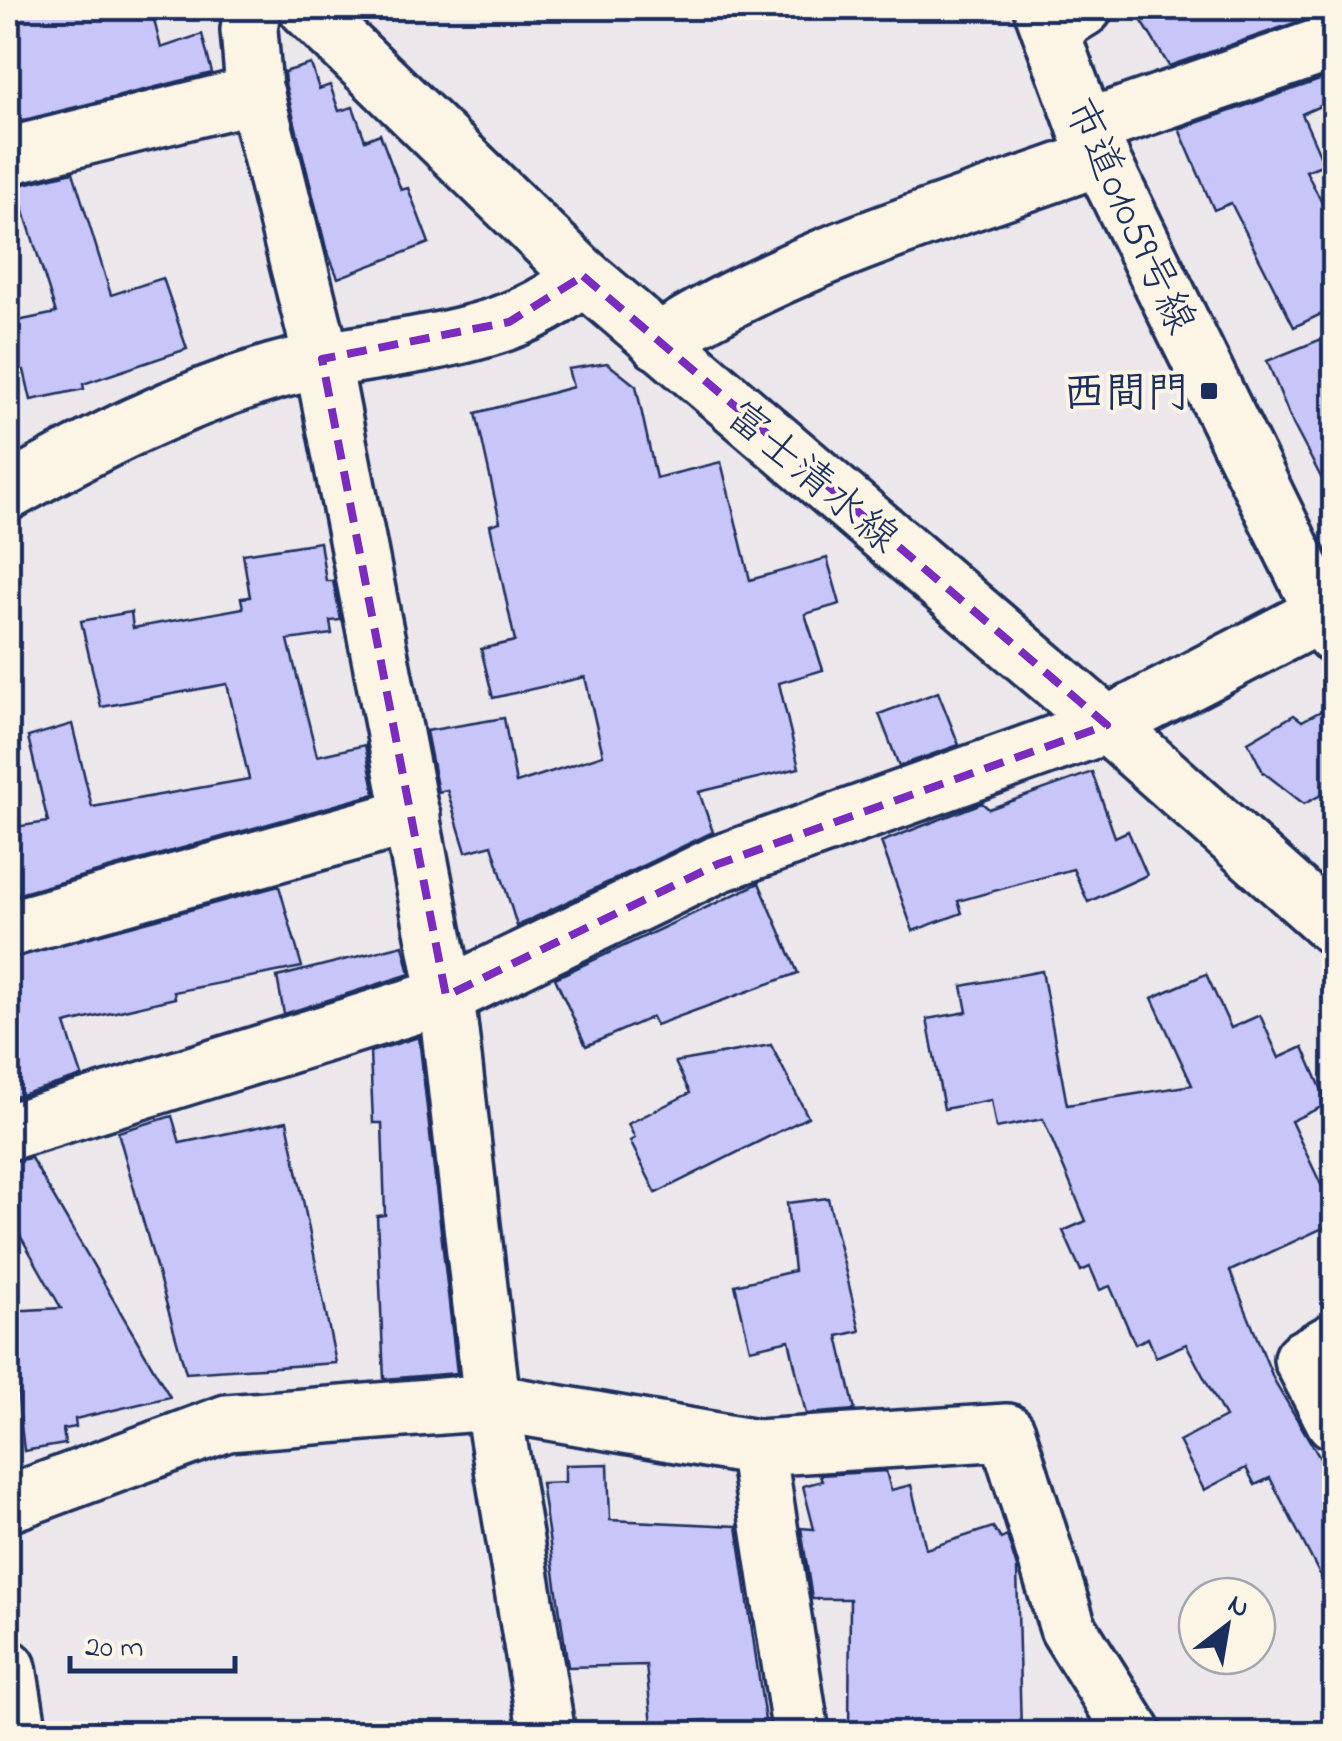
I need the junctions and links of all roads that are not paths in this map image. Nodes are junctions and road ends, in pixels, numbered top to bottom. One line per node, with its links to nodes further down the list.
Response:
1 (252, 8): 5 (street)
2 (307, 8): 8 (street, 富士清水線)
3 (1059, 15): 6 (street, 市道01059号線)
4 (1334, 42): 6 (street)
5 (256, 94): 7 (street); 10 (street)
6 (1094, 142): 9 (street); 12 (street, 市道01059号線)
7 (8, 156)
8 (583, 276): 9 (street, 富士清水線); 10 (street)
9 (658, 342): 13 (street, 富士清水線)
10 (322, 358): 11 (street); 14 (street)
11 (8, 492)
12 (1331, 618): 13 (street)
13 (1107, 725): 15 (street, 富士清水線); 17 (street)
14 (412, 816): 16 (street); 17 (street)
15 (1334, 928)
16 (8, 929)
17 (446, 996): 18 (street); 20 (street)
18 (8, 1132)
19 (1334, 1341): 21 (street)
20 (492, 1402): 22 (street); 23 (street); 26 (street)
21 (1334, 1421)
22 (757, 1448): 27 (street); 28 (street)
23 (8, 1504)
24 (8, 1668): 25 (street)
25 (20, 1734)
26 (547, 1734)
27 (801, 1734)
28 (1134, 1734)

